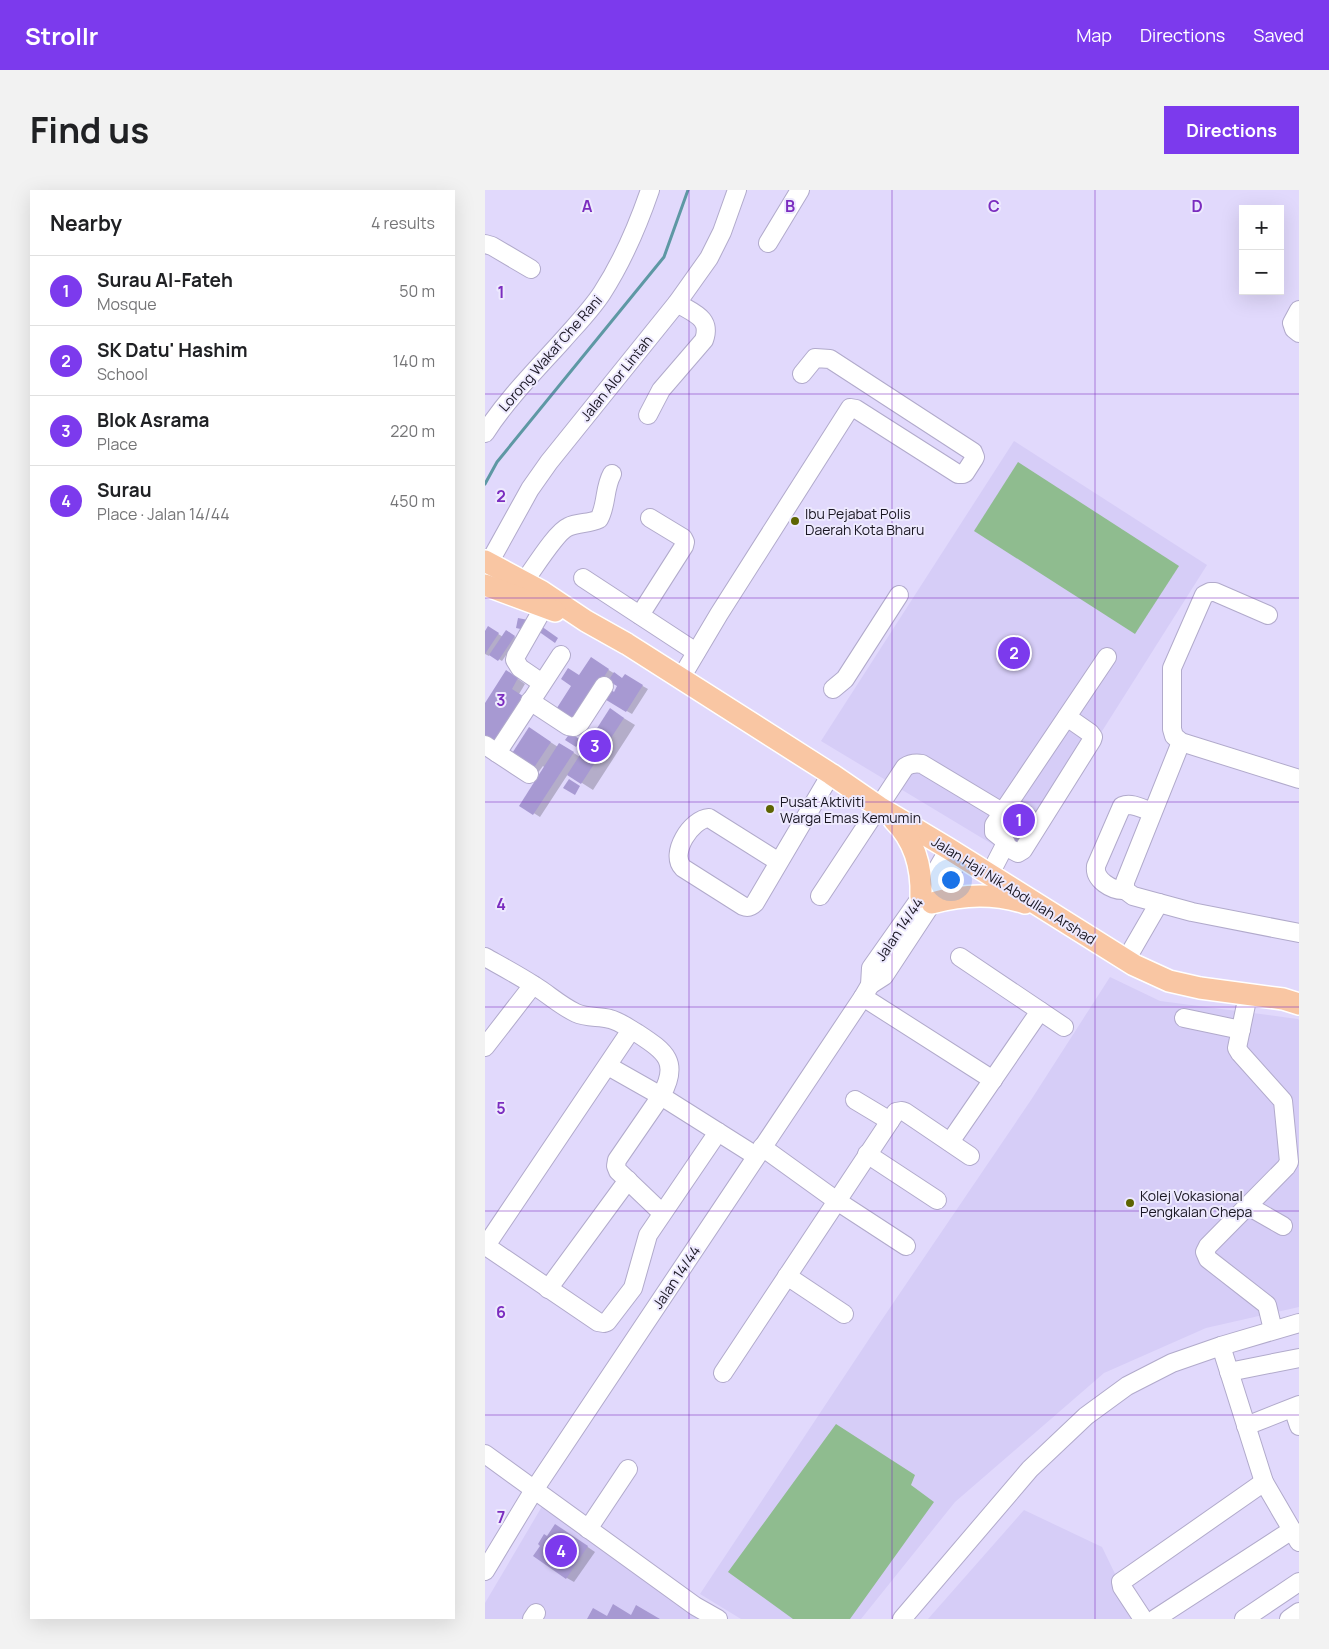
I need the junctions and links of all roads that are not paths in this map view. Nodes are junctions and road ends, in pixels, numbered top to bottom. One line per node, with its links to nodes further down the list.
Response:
1 (650, 190): 14 (street, Lorong Wakaf Che Rani)
2 (737, 190): 7 (street, Jalan Alor Lintah)
3 (800, 190): 4 (street)
4 (768, 242)
5 (485, 244): 6 (street)
6 (531, 270)
7 (677, 303): 12 (street); 17 (street, Jalan Alor Lintah)
8 (1299, 310): 9 (street)
9 (1299, 333)
10 (802, 374): 11 (street)
11 (895, 403): 13 (street); 13 (street)
12 (648, 415)
13 (880, 425): 26 (street)
14 (485, 433)
15 (612, 474): 19 (street)
16 (650, 518): 23 (street)
17 (487, 562): 19 (main road, Jalan Haji Nik Abdullah Arshad)
18 (583, 578): 23 (street)
19 (523, 583): 25 (main road, Jalan Haji Nik Abdullah Arshad)
20 (485, 586): 22 (main road, Jalan Haji Nik Abdullah Arshad)
21 (899, 595): 32 (street)
22 (544, 607): 25 (main road, Jalan Haji Nik Abdullah Arshad); 30 (street)
23 (640, 614): 26 (street)
24 (1268, 615): 35 (street)
25 (586, 621): 29 (main road, Jalan Haji Nik Abdullah Arshad)
26 (696, 652): 29 (street)
27 (561, 655): 30 (street)
28 (1107, 657): 34 (street)
29 (681, 678): 38 (main road, Jalan Haji Nik Abdullah Arshad)
30 (543, 683): 33 (street)
31 (604, 686): 33 (street)
32 (833, 689)
33 (530, 701): 36 (street)
34 (1067, 717): 41 (street); 43 (street)
35 (1181, 742): 39 (street); 42 (street)
36 (491, 749): 37 (street)
37 (529, 774)
38 (831, 774): 40 (main road, Jalan Haji Nik Abdullah Arshad); 45 (street)
39 (1299, 779)
40 (879, 807): 41 (street); 44 (main road, Jalan Haji Nik Abdullah Arshad); 48 (street); 49 (main road)
41 (1003, 812): 43 (street)
42 (1153, 812): 47 (street); 47 (street)
43 (1005, 846): 46 (street)
44 (955, 853): 46 (main road, Jalan Haji Nik Abdullah Arshad); 49 (street, Jalan 14/44)
45 (779, 862): 45 (street)
46 (989, 874): 51 (main road, Jalan Haji Nik Abdullah Arshad)
47 (1125, 890): 50 (street)
48 (820, 896)
49 (927, 900): 51 (main road); 57 (street, Jalan 14/44)
50 (1159, 903): 52 (street); 55 (street)
51 (1059, 918): 55 (main road, Jalan Haji Nik Abdullah Arshad)
52 (1299, 932)
53 (485, 957): 56 (street)
54 (960, 957): 60 (street)
55 (1126, 960): 58 (main road, Jalan Haji Nik Abdullah Arshad)
56 (533, 984): 63 (street); 65 (street)
57 (866, 991): 67 (street); 73 (street, Jalan 14/44)
58 (1248, 995): 59 (main road, Jalan Haji Nik Abdullah Arshad); 64 (street)
59 (1294, 1000)
60 (1040, 1010): 62 (street); 67 (street)
61 (1184, 1018): 64 (street)
62 (1064, 1027)
63 (631, 1030): 66 (street); 68 (street)
64 (1241, 1030): 79 (street)
65 (485, 1048)
66 (608, 1066): 68 (street); 83 (street)
67 (993, 1080): 72 (street)
68 (661, 1096): 71 (street); 76 (street)
69 (855, 1100): 70 (street)
70 (889, 1121): 72 (street); 74 (street)
71 (719, 1132): 73 (street); 80 (street)
72 (950, 1142): 75 (street)
73 (759, 1152): 78 (street); 99 (street, Jalan 14/44)
74 (867, 1154): 77 (street); 78 (street)
75 (970, 1156)
76 (628, 1180): 80 (street); 85 (street)
77 (937, 1200)
78 (837, 1201): 82 (street); 84 (street)
79 (1247, 1206): 81 (street); 88 (street)
80 (662, 1213): 85 (street)
81 (1283, 1226)
82 (906, 1246)
83 (485, 1247): 85 (street)
84 (787, 1276): 86 (street); 92 (street)
85 (549, 1289)
86 (844, 1314)
87 (1299, 1323): 88 (street)
88 (1273, 1330): 89 (street)
89 (1221, 1346): 91 (street); 106 (street)
90 (1299, 1358): 91 (street)
91 (1229, 1372): 94 (street)
92 (723, 1373)
93 (1296, 1406): 94 (street); 95 (street)
94 (1246, 1426): 98 (street)
95 (1299, 1426)
96 (485, 1454): 99 (street)
97 (628, 1469): 100 (street)
98 (1264, 1482): 101 (street); 107 (street)
99 (534, 1490): 100 (street); 102 (street, Jalan 14/44)
100 (588, 1530): 105 (street)
101 (1296, 1536): 108 (street)
102 (485, 1571)
103 (1299, 1582): 109 (street)
104 (1299, 1612): 110 (street)
105 (718, 1619)
106 (902, 1619)
107 (1143, 1619)
108 (1155, 1619)
109 (1244, 1619)
110 (1289, 1619)

